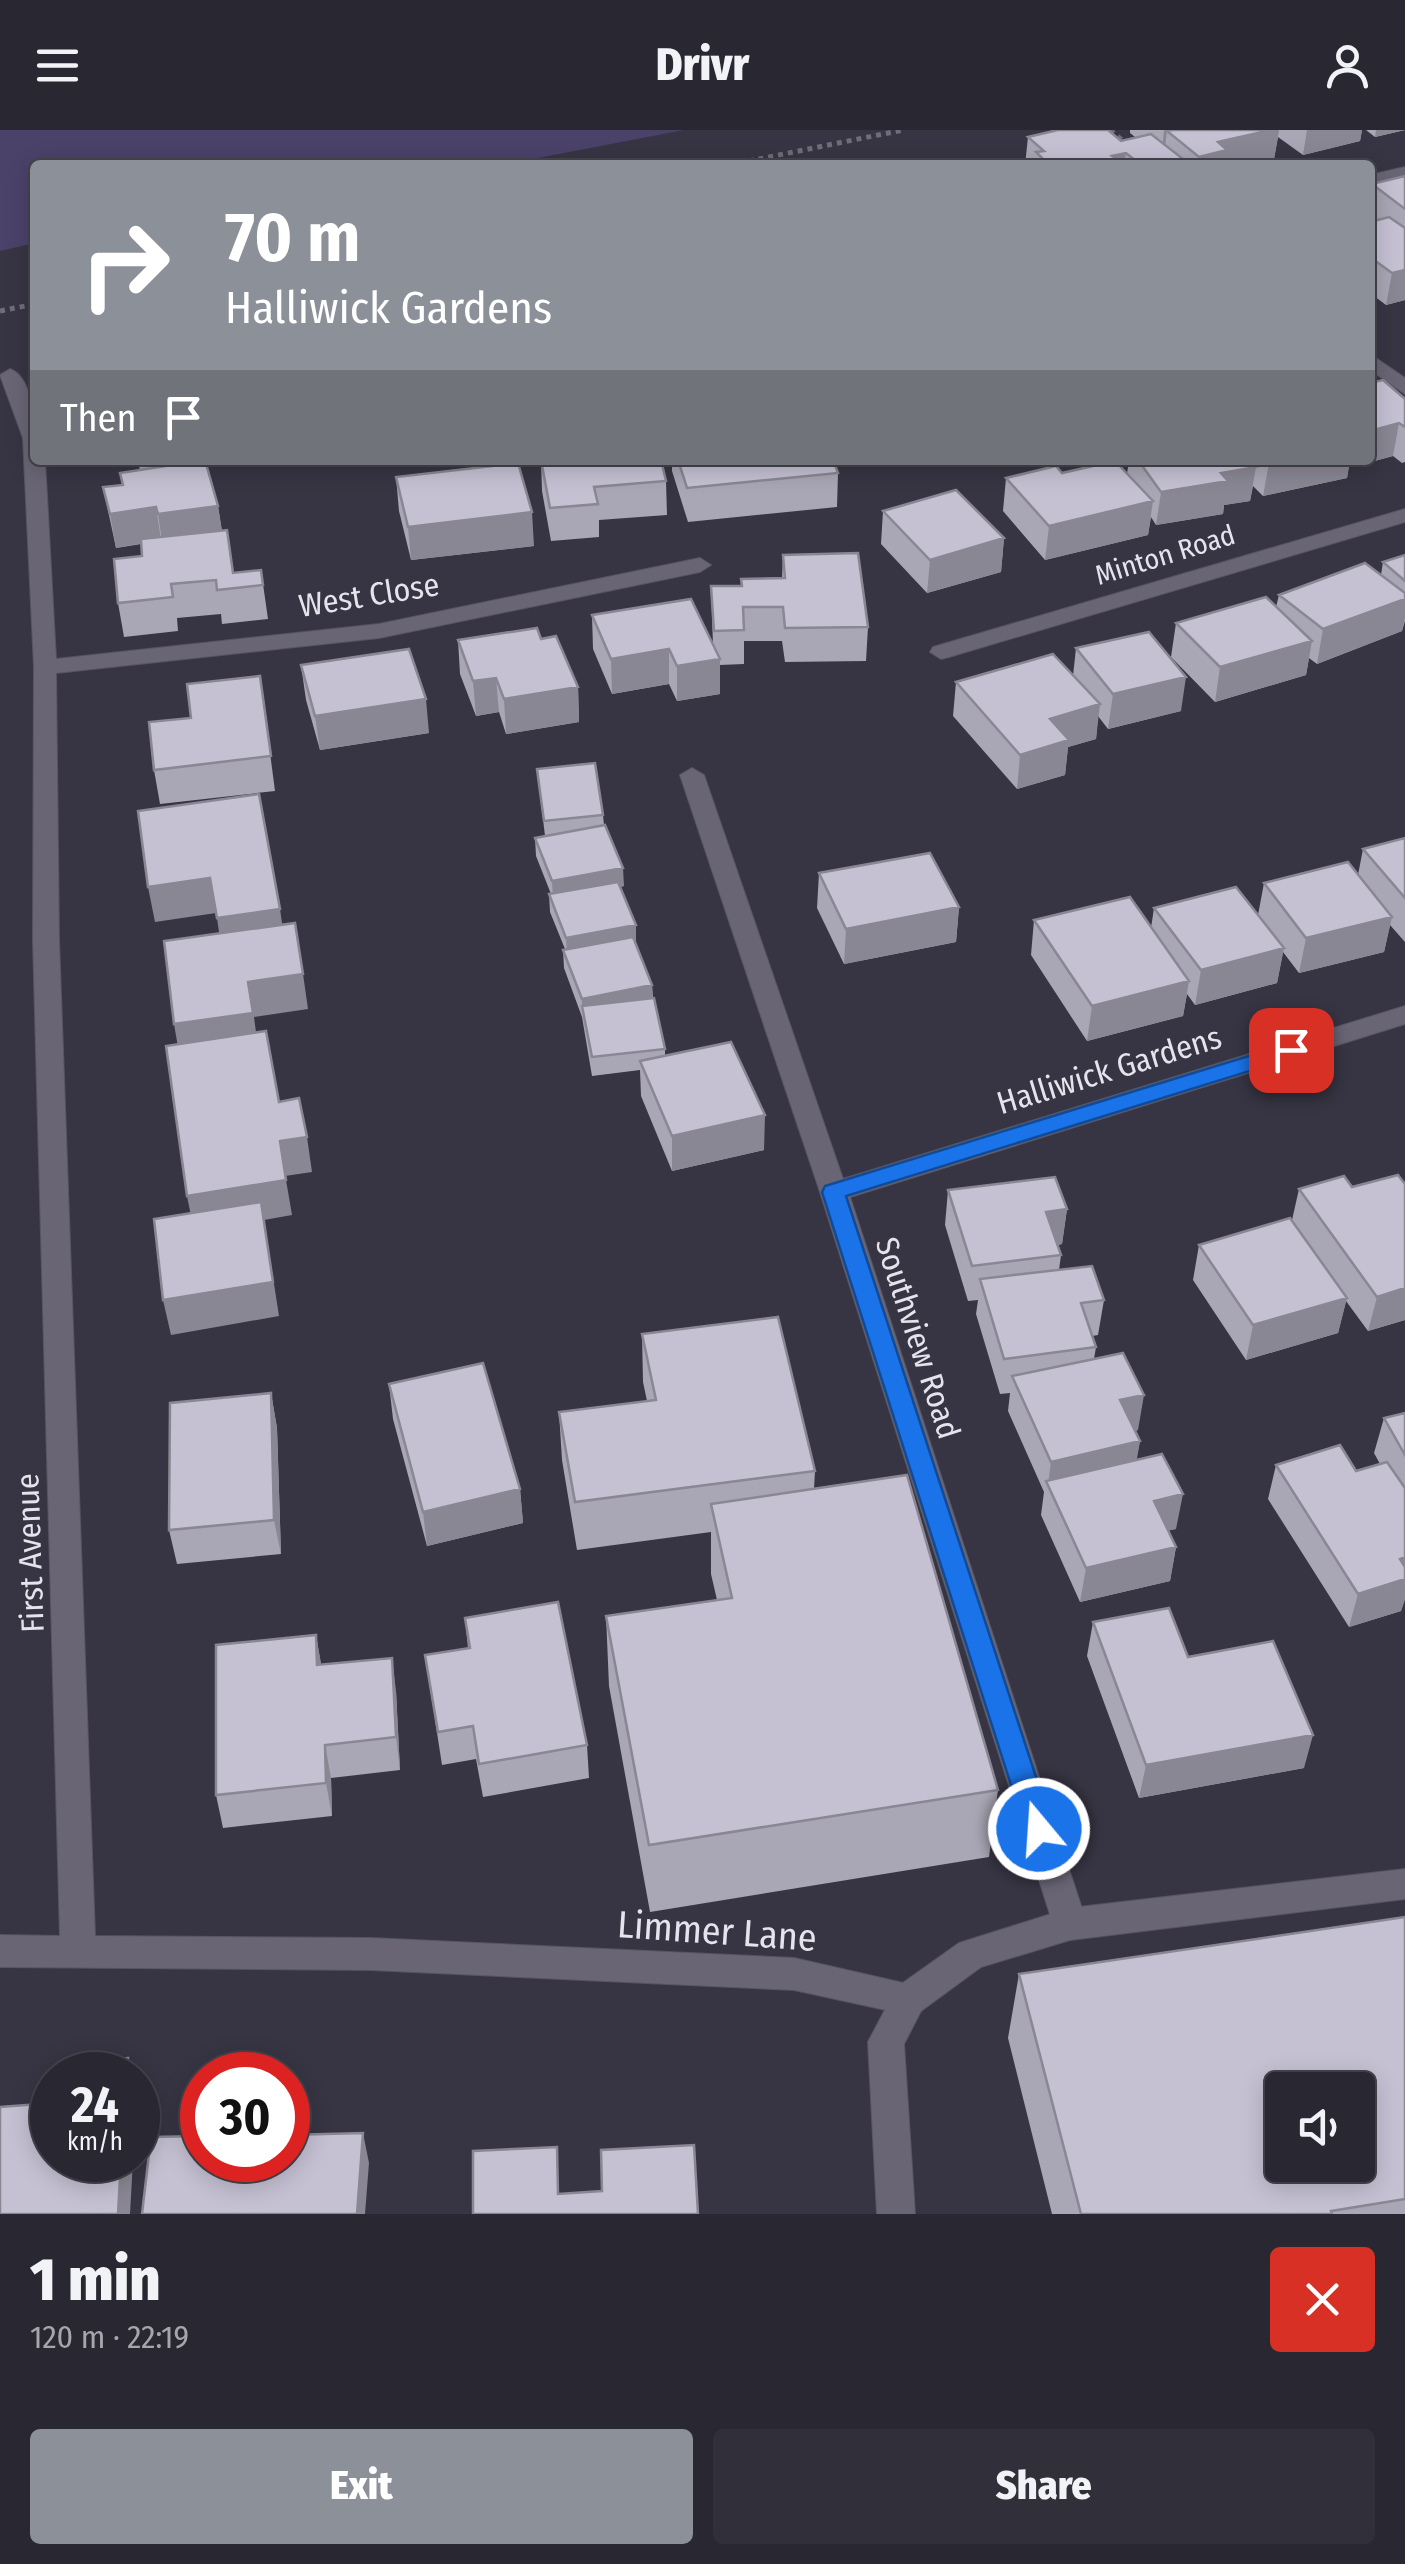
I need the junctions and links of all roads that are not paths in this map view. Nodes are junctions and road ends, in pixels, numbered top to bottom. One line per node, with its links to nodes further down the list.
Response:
1 (1405, 172): 2 (street)
2 (1375, 180)
3 (1375, 364): 5 (street)
4 (15, 370): 6 (street, First Avenue)
5 (1405, 388)
6 (30, 427)
7 (34, 465): 11 (street, First Avenue)
8 (1405, 514): 10 (street, Minton Road)
9 (700, 565): 11 (street, West Close)
10 (941, 652)
11 (45, 667): 18 (street, First Avenue)
12 (692, 776): 14 (street, Southview Road)
13 (1405, 1015): 14 (street, Halliwick Gardens)
14 (834, 1192): 16 (street, Southview Road)
15 (1405, 1884): 16 (street)
16 (1070, 1924): 19 (street)
17 (0, 1951): 18 (street, Limmer Lane)
18 (78, 1954): 19 (street, Limmer Lane)
19 (909, 1999): 20 (street)
20 (896, 2214)

